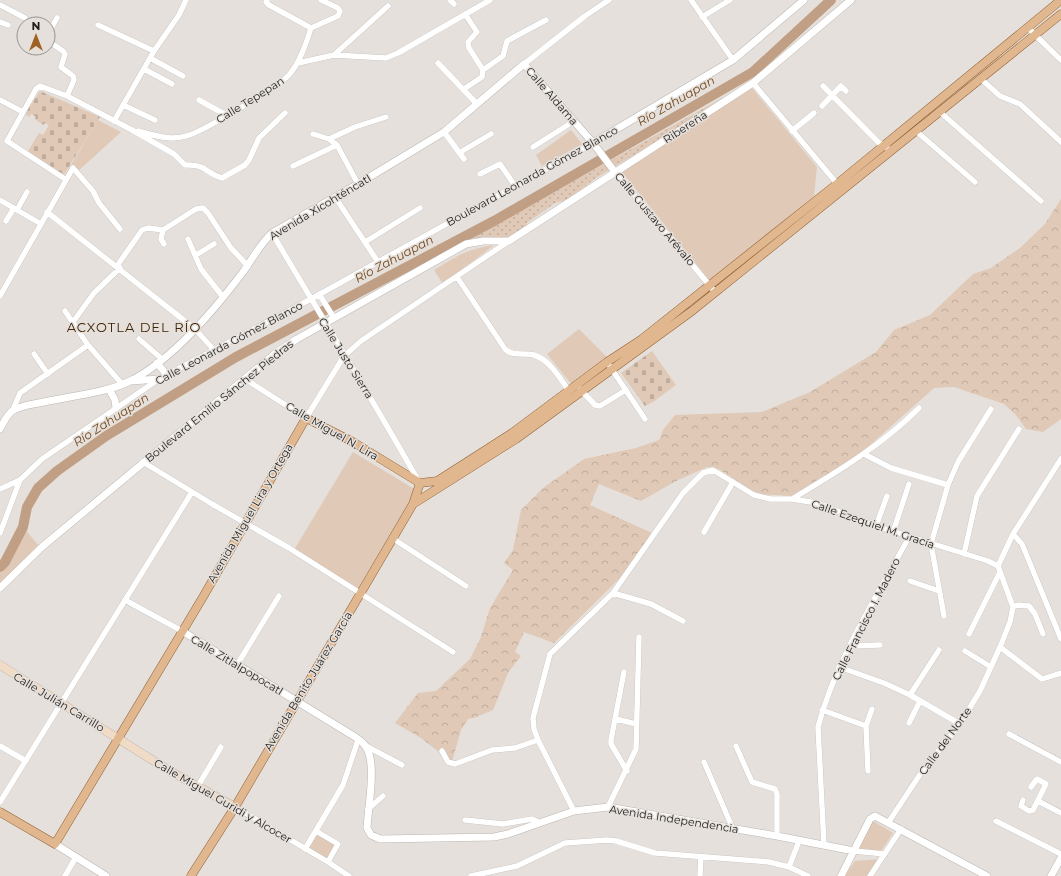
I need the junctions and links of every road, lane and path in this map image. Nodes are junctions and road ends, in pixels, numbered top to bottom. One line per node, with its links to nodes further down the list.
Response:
1 (186, 0): 25 (street)
2 (266, 0): 21 (street)
3 (321, 0): 21 (street)
4 (490, 0): 13 (street)
5 (609, 0): 32 (street, Avenida Xicohténcatl)
6 (691, 0): 16 (street)
7 (730, 0): 16 (street)
8 (804, 0): 28 (street, Boulevard Leonarda Gómez Blanco)
9 (851, 0): 38 (street, Ribereña)
10 (1061, 0): 22 (main road)
11 (0, 6): 15 (street)
12 (388, 6): 26 (street)
13 (465, 14): 26 (street); 34 (street)
14 (1061, 14): 23 (main road)
15 (21, 16)
16 (702, 17): 28 (street)
17 (546, 20): 34 (street)
18 (0, 22): 19 (street)
19 (8, 25)
20 (98, 25): 25 (street)
21 (311, 28): 30 (street, Calle Tepepan)
22 (1028, 28): 23 (street); 68 (main road)
23 (1035, 35): 29 (street); 36 (main road)
24 (56, 46): 42 (street)
25 (154, 51): 27 (street)
26 (334, 55): 30 (street)
27 (150, 58): 33 (street); 35 (street)
28 (733, 60): 66 (street, Boulevard Leonarda Gómez Blanco)
29 (1061, 60)
30 (298, 63): 53 (street, Calle Tepepan)
31 (438, 63): 40 (street)
32 (524, 64): 46 (street, Avenida Xicohténcatl); 57 (street, Calle Aldama)
33 (144, 69): 37 (street); 47 (street)
34 (483, 70): 40 (street)
35 (183, 76)
36 (981, 79): 50 (main road); 65 (street)
37 (172, 84)
38 (753, 84): 59 (street); 74 (street, Ribereña)
39 (823, 86): 43 (street)
40 (464, 89): 46 (street)
41 (846, 91): 43 (street)
42 (67, 96): 49 (street); 56 (street)
43 (832, 96): 48 (street); 68 (street)
44 (0, 100): 49 (street)
45 (199, 100): 53 (street)
46 (478, 104): 61 (street, Avenida Xicohténcatl)
47 (123, 105): 55 (street); 56 (street)
48 (822, 106)
49 (23, 112): 76 (street)
50 (940, 112): 60 (main road); 84 (street)
51 (285, 113): 58 (street)
52 (814, 113): 59 (street)
53 (226, 115): 58 (street, Calle Tepepan)
54 (386, 117): 64 (street)
55 (155, 120)
56 (114, 121): 58 (street)
57 (574, 121): 66 (street, Calle Aldama); 69 (street)
58 (132, 130)
59 (792, 131): 80 (street)
60 (916, 131): 71 (main road); 77 (street)
61 (444, 132): 70 (street); 78 (street, Avenida Xicohténcatl)
62 (313, 134): 64 (street)
63 (491, 134): 70 (street)
64 (329, 139): 67 (street)
65 (1061, 142)
66 (594, 144): 74 (street, Calle Gustavo Arévalo); 79 (street, Boulevard Leonarda Gómez Blanco)
67 (337, 145): 73 (street); 78 (street)
68 (882, 145): 71 (street); 80 (main road)
69 (533, 147)
70 (459, 153): 72 (street)
71 (889, 153): 80 (main road)
72 (464, 159)
73 (293, 166)
74 (615, 172): 94 (street, Ribereña); 103 (street, Calle Gustavo Arévalo)
75 (480, 174): 79 (street)
76 (65, 179): 87 (street); 90 (street)
77 (974, 182)
78 (358, 184): 82 (street, Avenida Xicohténcatl)
79 (515, 186): 99 (street, Boulevard Leonarda Gómez Blanco)
80 (839, 187): 103 (main road)
81 (27, 192): 86 (street)
82 (335, 197): 92 (street, Avenida Xicohténcatl); 95 (street)
83 (0, 200): 86 (street)
84 (1041, 201)
85 (420, 208): 95 (street)
86 (15, 209): 88 (street); 89 (street)
87 (48, 212): 89 (street); 101 (street)
88 (6, 221)
89 (41, 224): 104 (street)
90 (120, 229)
91 (163, 230): 96 (street); 100 (street); 101 (street)
92 (272, 233): 100 (street, Avenida Xicohténcatl); 107 (street, Calle Justo Sierra)
93 (188, 239): 98 (street)
94 (509, 241): 102 (street, Avenida Miguel Lira y Ortega); 109 (street, Boulevard Emilio Sánchez Piedras)
95 (365, 242): 99 (street)
96 (164, 244)
97 (214, 244): 98 (street)
98 (196, 255): 105 (street)
99 (378, 262): 106 (street, Boulevard Leonarda Gómez Blanco)
100 (248, 266): 105 (street, Avenida Xicohténcatl)
101 (118, 267): 110 (street); 112 (street)
102 (457, 277): 117 (street, Avenida Miguel Lira y Ortega); 129 (street)
103 (713, 289): 119 (main road)
104 (0, 296)
105 (224, 297): 112 (street, Avenida Xicohténcatl)
106 (320, 297): 107 (street, Boulevard Leonarda Gómez Blanco); 109 (street)
107 (312, 301): 111 (street, Calle Justo Sierra); 115 (street, Calle Leonarda Gómez Blanco)
108 (65, 311): 110 (street)
109 (332, 316): 111 (street, Boulevard Emilio Sánchez Piedras)
110 (73, 322): 114 (street)
111 (324, 322): 117 (street, Calle Justo Sierra); 123 (street, Boulevard Emilio Sánchez Piedras)
112 (195, 329): 115 (street); 118 (street, Avenida Xicohténcatl)
113 (139, 338): 118 (street)
114 (88, 346): 120 (street); 125 (street)
115 (214, 350): 121 (street, Calle Leonarda Gómez Blanco)
116 (34, 354): 120 (street)
117 (344, 356): 134 (street, Avenida Miguel Lira y Ortega); 144 (street, Calle Justo Sierra)
118 (160, 361): 121 (street); 124 (street, Avenida Xicohténcatl)
119 (609, 366): 126 (main road); 128 (street)
120 (48, 374): 133 (street)
121 (166, 375): 122 (street, Calle Leonarda Gómez Blanco)
122 (159, 379): 124 (street); 130 (street, Calle Leonarda Gómez Blanco)
123 (245, 379): 134 (street, Calle Miguel N. Lira); 141 (street, Boulevard Emilio Sánchez Piedras)
124 (131, 381): 125 (street, Avenida Xicohténcatl)
125 (122, 384): 127 (street, Avenida Xicohténcatl)
126 (579, 388): 128 (street); 129 (main road); 138 (main road)
127 (109, 389): 130 (street); 133 (street, Avenida Xicohténcatl)
128 (626, 390): 135 (street)
129 (569, 391): 138 (main road)
130 (116, 408): 142 (street, Calle Leonarda Gómez Blanco)
131 (919, 408): 139 (street)
132 (991, 409): 146 (street)
133 (12, 412): 136 (street)
134 (306, 418): 144 (main road, Calle Miguel N. Lira); 152 (main road, Avenida Miguel Lira y Ortega)
135 (645, 419)
136 (0, 428)
137 (1019, 429): 161 (street)
138 (514, 436): 144 (main road); 151 (main road)
139 (864, 454): 146 (street); 150 (street)
140 (1061, 459): 157 (street)
141 (143, 462): 148 (street); 165 (street, Boulevard Emilio Sánchez Piedras)
142 (20, 480): 147 (street); 156 (street, Calle Leonarda Gómez Blanco)
143 (733, 482): 150 (street, Calle Ezequiel M. Gracía); 154 (street); 168 (street, Calle Ezequiel M. Gracía)
144 (420, 483): 151 (main road, Avenida Benito Juárez García)
145 (909, 484): 155 (street)
146 (948, 485): 160 (street)
147 (0, 489)
148 (192, 492): 152 (street); 170 (street)
149 (887, 496): 153 (street)
150 (792, 499): 153 (street, Calle Ezequiel M. Gracía)
151 (413, 504): 159 (main road, Avenida Benito Juárez García)
152 (245, 521): 167 (street); 174 (main road, Avenida Miguel Lira y Ortega)
153 (876, 526): 155 (street, Calle Ezequiel M. Gracía)
154 (704, 532)
155 (893, 532): 158 (street, Calle Ezequiel M. Gracía)
156 (0, 533)
157 (1013, 534): 162 (street); 178 (street)
158 (909, 537): 160 (street, Calle Ezequiel M. Gracía); 180 (street, Calle Francisco I. Madero)
159 (392, 538): 164 (street); 167 (main road, Avenida Benito Juárez García)
160 (930, 544): 161 (street, Calle Ezequiel M. Gracía); 166 (street)
161 (964, 554): 162 (street, Calle Ezequiel M. Gracía)
162 (999, 569): 171 (street); 175 (street)
163 (910, 581): 166 (street)
164 (466, 586)
165 (0, 588)
166 (939, 591): 172 (street)
167 (361, 592): 184 (street); 192 (main road, Avenida Benito Juárez García)
168 (613, 592): 173 (street); 205 (street, Calle Ezequiel M. Gracía)
169 (279, 596): 185 (street)
170 (125, 600): 174 (street, Calle Zitlalpopocatl); 194 (street)
171 (1012, 607): 176 (street); 181 (street, Calle del Norte)
172 (944, 616)
173 (683, 621)
174 (182, 631): 185 (street, Calle Zitlalpopocatl); 203 (main road, Avenida Miguel Lira y Ortega)
175 (969, 634)
176 (1043, 634)
177 (639, 637): 199 (street)
178 (1061, 639)
179 (880, 645): 180 (street)
180 (850, 646): 187 (street, Calle Francisco I. Madero)
181 (1000, 646): 188 (street, Calle del Norte); 190 (street)
182 (939, 650): 191 (street)
183 (965, 651): 188 (street)
184 (453, 652)
185 (236, 665): 192 (street, Calle Zitlalpopocatl)
186 (1, 667): 194 (main road, Calle Julián Carrillo)
187 (839, 667): 191 (street); 196 (street, Calle Francisco I. Madero)
188 (991, 667): 200 (street, Calle del Norte)
189 (624, 672): 197 (street)
190 (1061, 673)
191 (910, 695): 193 (street)
192 (296, 701): 204 (street, Calle Zitlalpopocatl); 223 (main road, Avenida Benito Juárez García)
193 (920, 701): 198 (street); 200 (street)
194 (62, 703): 203 (main road, Calle Julián Carrillo); 211 (street)
195 (872, 709): 201 (street)
196 (822, 710): 201 (street); 239 (street, Calle Francisco I. Madero)
197 (616, 719): 199 (street); 215 (street)
198 (909, 723)
199 (636, 724): 215 (street)
200 (960, 724): 232 (street, Calle del Norte)
201 (866, 726): 216 (street)
202 (1009, 734): 213 (street)
203 (119, 739): 217 (main road, Calle Miguel Guridi y Alcocer); 238 (main road, Avenida Miguel Lira y Ortega)
204 (358, 740): 207 (street, Calle Zitlalpopocatl); 235 (street)
205 (538, 740): 210 (street); 226 (street, Calle Ezequiel M. Gracía)
206 (0, 746): 211 (street)
207 (366, 746): 214 (street); 224 (street, Avenida Independencia)
208 (736, 746): 236 (street)
209 (221, 747): 217 (street)
210 (442, 751)
211 (26, 761): 222 (street)
212 (704, 762): 233 (street)
213 (1061, 762)
214 (402, 764)
215 (626, 771): 225 (street)
216 (868, 771)
217 (198, 786): 223 (main road, Calle Miguel Guridi y Alcocer)
218 (1031, 787): 221 (street)
219 (383, 796): 224 (street)
220 (1023, 800): 221 (street)
221 (1038, 800): 228 (street)
222 (0, 802)
223 (235, 807): 240 (street, Calle Miguel Guridi y Alcocer); 251 (main road, Avenida Benito Juárez García)
224 (368, 808): 231 (street, Avenida Independencia)
225 (608, 808): 226 (street, Avenida Independencia); 233 (street, Avenida Independencia)
226 (574, 811): 231 (street, Avenida Independencia)
227 (0, 812): 238 (main road)
228 (1061, 813)
229 (465, 820): 231 (street)
230 (996, 821): 243 (street)
231 (540, 823)
232 (888, 823): 234 (street); 241 (street)
233 (733, 829): 236 (street, Avenida Independencia)
234 (901, 829): 242 (street); 258 (street)
235 (316, 831): 240 (street); 247 (street)
236 (776, 836): 237 (street, Avenida Independencia)
237 (799, 841): 239 (street, Avenida Independencia); 248 (street)
238 (55, 844): 244 (street)
239 (824, 845): 241 (street, Avenida Independencia)
240 (305, 849): 247 (street, Calle Miguel Guridi y Alcocer)
241 (854, 851): 242 (street); 256 (street)
242 (885, 854): 257 (street)
243 (1061, 854)
244 (76, 857): 249 (street); 250 (street)
245 (701, 858): 248 (street); 253 (street); 254 (street)
246 (1061, 858): 259 (street)
247 (328, 862): 252 (street, Calle Miguel Guridi y Alcocer)
248 (789, 867): 255 (street)
249 (65, 876)
250 (106, 876)
251 (191, 876)
252 (347, 876)
253 (471, 876)
254 (700, 876)
255 (808, 876)
256 (841, 876)
257 (870, 876)
258 (987, 876)
259 (1051, 876)

